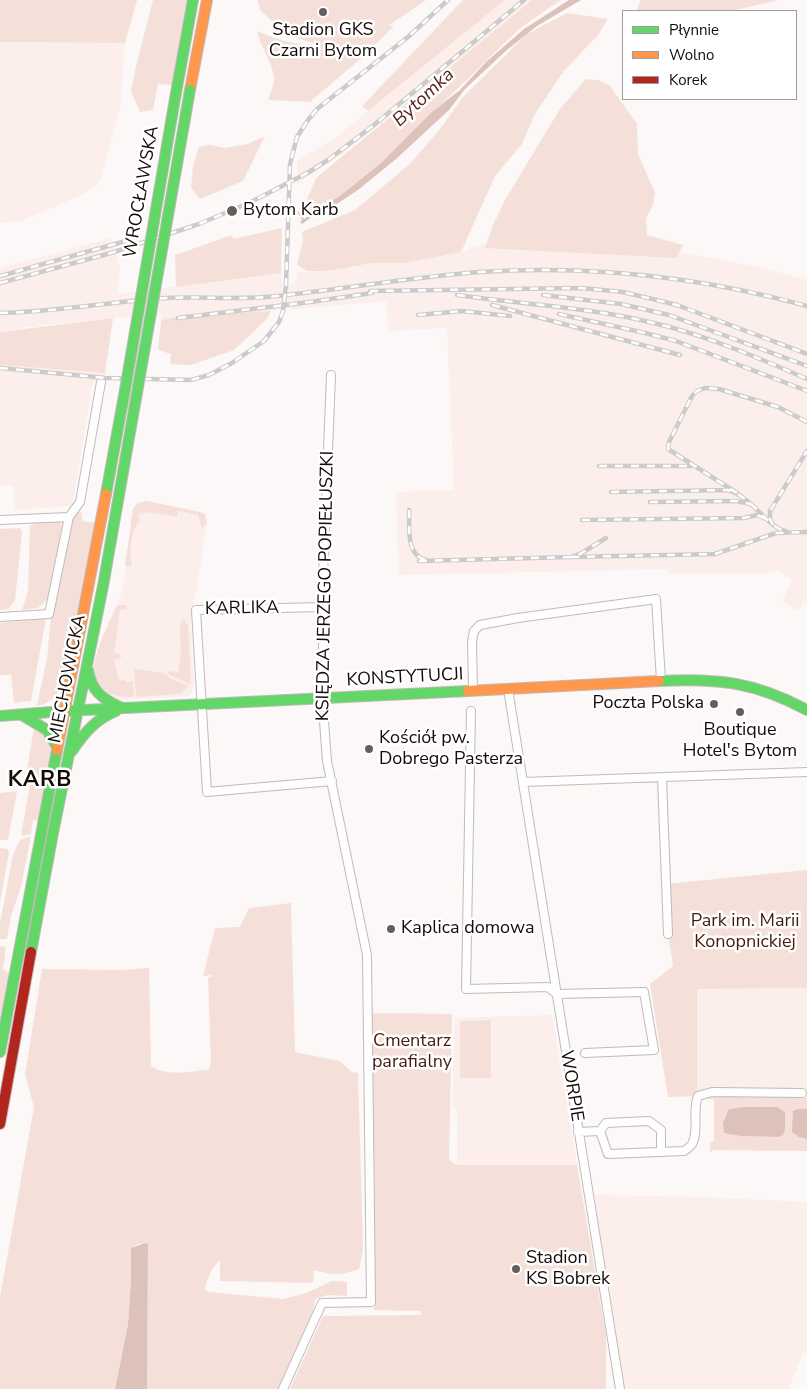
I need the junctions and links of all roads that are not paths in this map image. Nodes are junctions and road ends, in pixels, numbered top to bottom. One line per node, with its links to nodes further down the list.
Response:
1 (193, 0): 6 (main road, WROCŁAWSKA, bridge)
2 (207, 0): 5 (main road, WROCŁAWSKA, bridge)
3 (330, 375): 9 (street, KSIĘDZA JERZEGO POPIEŁUSZKI)
4 (101, 382): 7 (street)
5 (138, 387): 11 (main road, MIECHOWICKA)
6 (124, 390): 19 (main road, MIECHOWICKA)
7 (69, 517): 8 (street); 10 (street)
8 (0, 520)
9 (322, 607): 15 (street, KSIĘDZA JERZEGO POPIEŁUSZKI); 16 (street, KARLIKA)
10 (0, 617)
11 (88, 660): 17 (main road); 20 (main road, MIECHOWICKA)
12 (661, 681): 13 (main road, KONSTYTUCJI); 14 (street); 18 (main road, KONSTYTUCJI)
13 (508, 689): 14 (main road, KONSTYTUCJI); 29 (street, WORPIE)
14 (472, 691): 15 (main road, KONSTYTUCJI)
15 (322, 699): 16 (main road, KONSTYTUCJI); 28 (street, KSIĘDZA JERZEGO POPIEŁUSZKI)
16 (201, 705): 17 (main road, KONSTYTUCJI); 28 (street, KARLIKA)
17 (124, 708): 20 (main road, KONSTYTUCJI); 25 (main road)
18 (807, 710)
19 (64, 711): 20 (main road, KONSTYTUCJI); 22 (main road, KONSTYTUCJI); 24 (main road, MIECHOWICKA)
20 (78, 711): 25 (main road, MIECHOWICKA)
21 (472, 711): 31 (street)
22 (22, 715): 23 (main road, KONSTYTUCJI); 24 (main road)
23 (0, 716)
24 (57, 747): 32 (main road, MIECHOWICKA)
25 (70, 754): 35 (main road, MIECHOWICKA)
26 (807, 772): 27 (street)
27 (662, 778): 29 (street); 30 (street)
28 (332, 781): 39 (street, KSIĘDZA JERZEGO POPIEŁUSZKI)
29 (523, 782): 31 (street, WORPIE)
30 (668, 934)
31 (557, 994): 33 (street); 37 (street, WORPIE)
32 (0, 1052)
33 (585, 1054)
34 (802, 1093): 38 (street)
35 (0, 1124)
36 (600, 1131): 37 (street); 38 (street); 38 (street)
37 (578, 1132): 40 (street, WORPIE)
38 (661, 1152)
39 (283, 1389)
40 (620, 1389)

